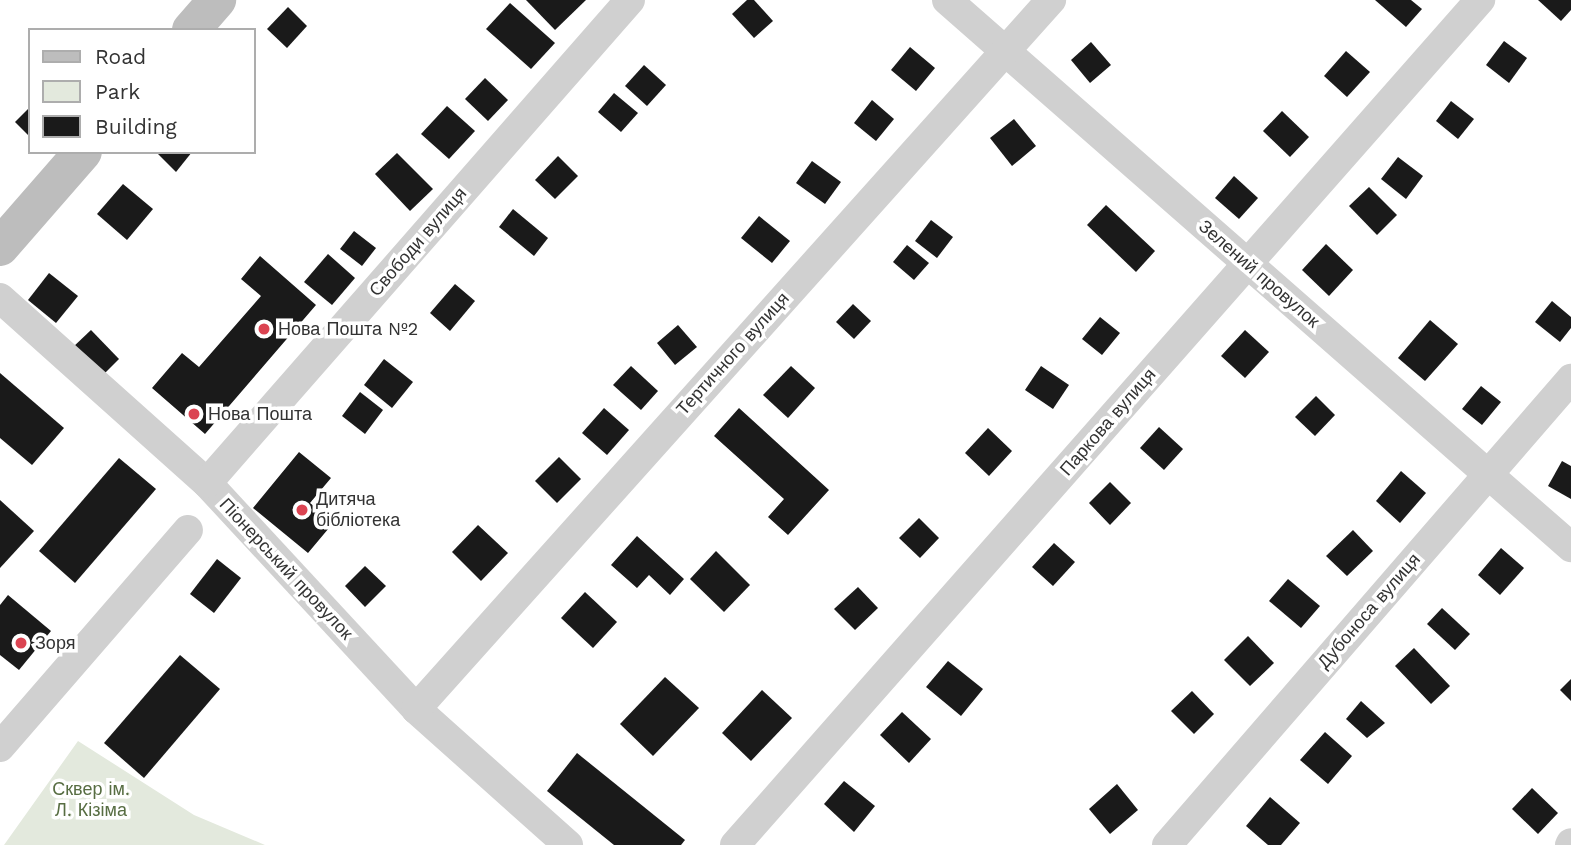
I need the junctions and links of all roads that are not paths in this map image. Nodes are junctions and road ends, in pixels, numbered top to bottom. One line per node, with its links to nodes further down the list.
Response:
1 (217, 0): 6 (main road)
2 (630, 0): 14 (street, Свободи вулиця)
3 (947, 0): 7 (street, Зелений провулок)
4 (1051, 0): 7 (street, Тертичного вулиця)
5 (1480, 0): 10 (street, Паркова вулиця)
6 (193, 28)
7 (1003, 52): 10 (street, Зелений провулок); 17 (street, Тертичного вулиця)
8 (81, 154): 9 (main road)
9 (0, 247)
10 (1248, 264): 13 (street, Зелений провулок); 20 (street, Паркова вулиця)
11 (0, 298): 14 (street, Піонерський провулок)
12 (1571, 379): 13 (street, Дубоноса вулиця)
13 (1487, 474): 16 (street, Зелений провулок); 21 (street, Дубоноса вулиця)
14 (207, 483): 17 (street, Піонерський провулок)
15 (188, 530): 18 (street)
16 (1571, 547)
17 (416, 709): 19 (street, Піонерський провулок)
18 (0, 747)
19 (568, 845)
20 (735, 845)
21 (1167, 845)

